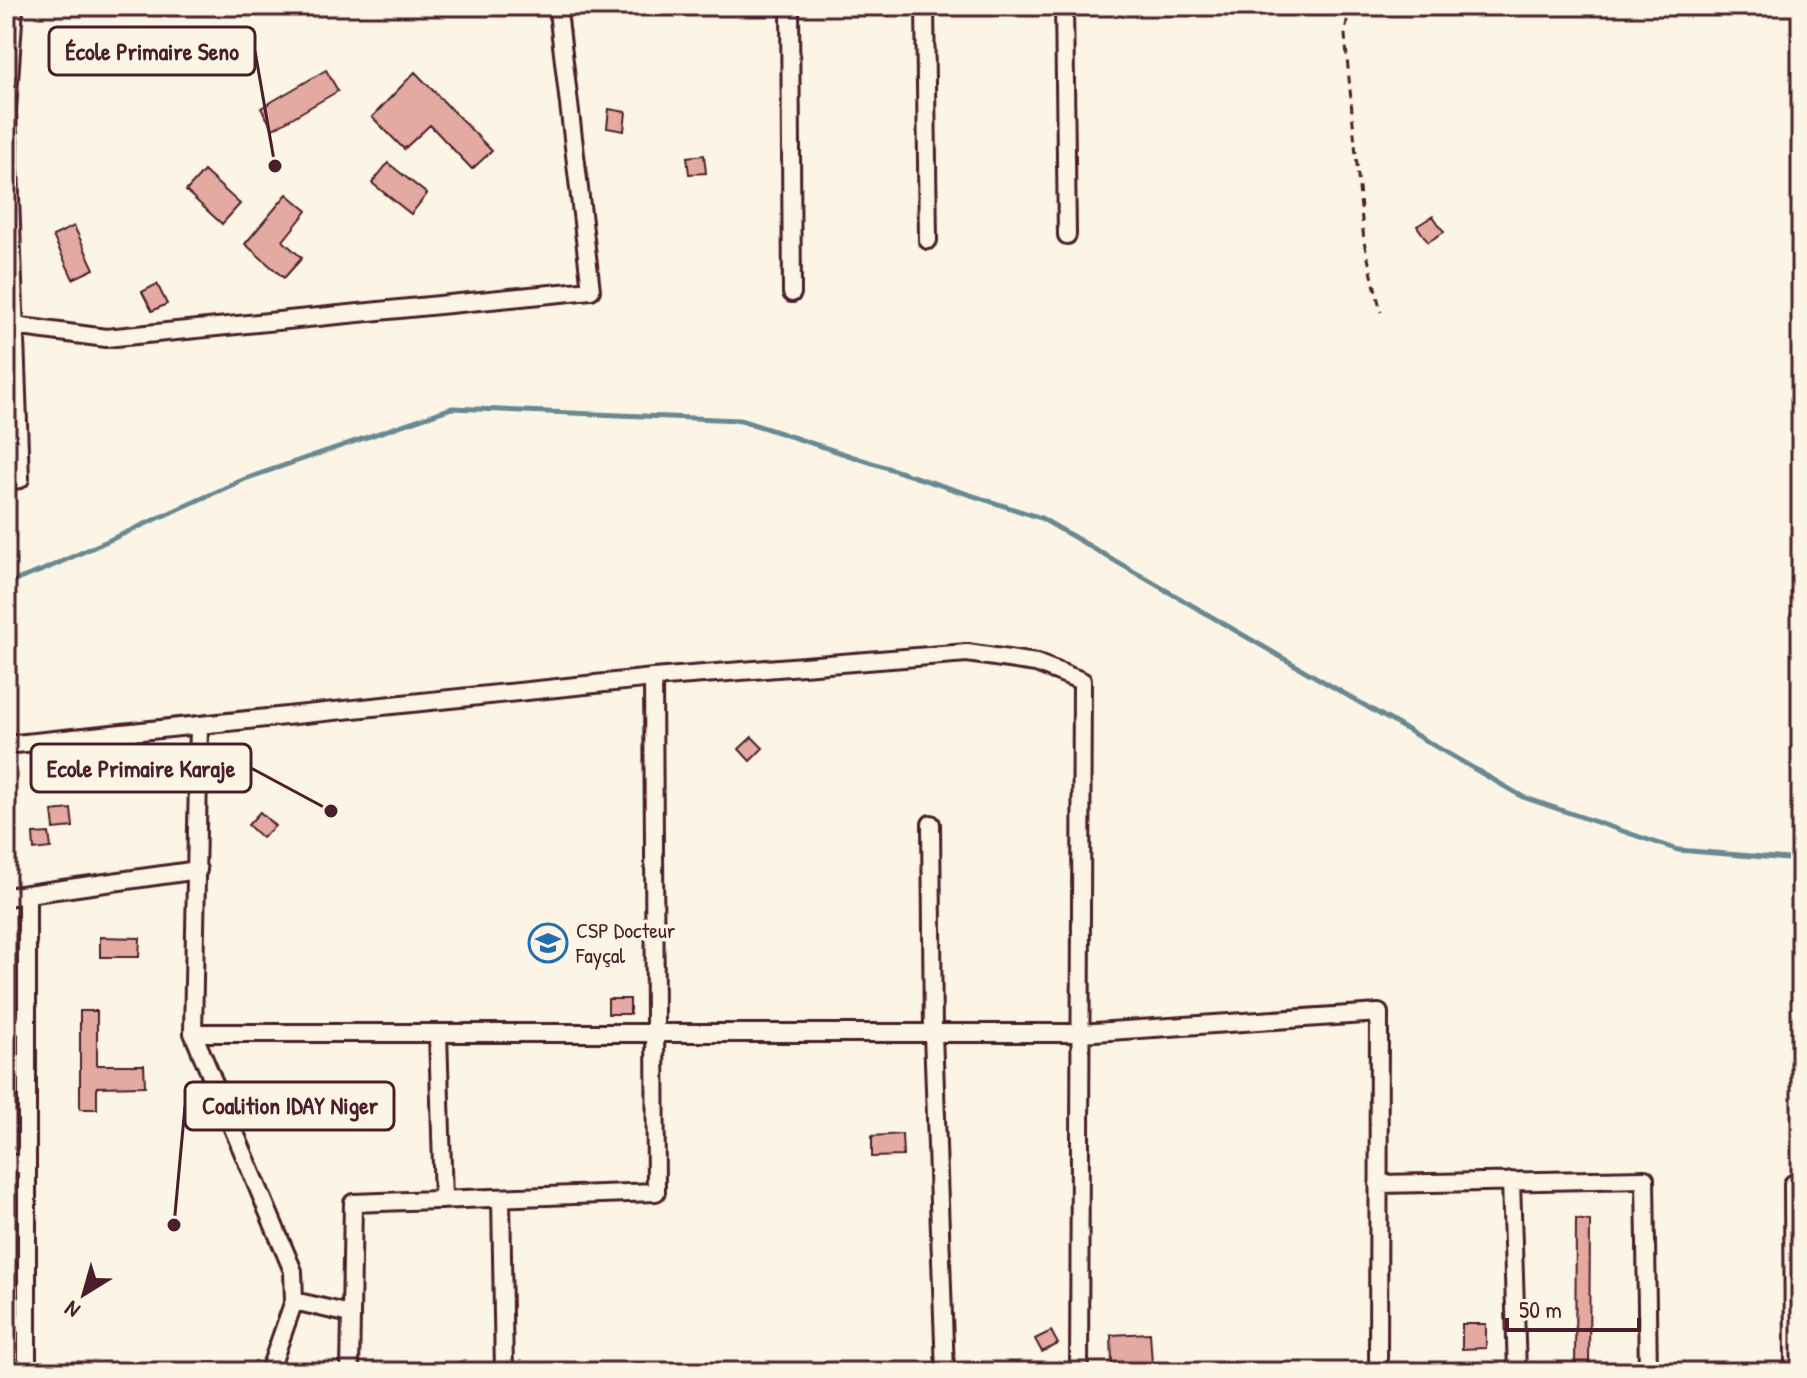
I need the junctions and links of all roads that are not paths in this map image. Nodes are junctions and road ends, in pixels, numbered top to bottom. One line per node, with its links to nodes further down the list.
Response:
1 (14, 6): 6 (street)
2 (554, 6): 10 (street)
3 (790, 6): 9 (street)
4 (925, 6): 8 (street)
5 (1064, 6): 7 (street)
6 (7, 111): 10 (street)
7 (1067, 235)
8 (928, 240)
9 (792, 293)
10 (14, 326): 11 (street)
11 (6, 481)
12 (653, 678): 13 (street); 23 (street); 25 (street)
13 (199, 725): 14 (street); 16 (street)
14 (6, 745)
15 (931, 824): 24 (street)
16 (198, 870): 17 (street); 21 (street)
17 (27, 894): 18 (street); 20 (street)
18 (6, 897)
19 (6, 1025): 20 (street)
20 (27, 1026): 27 (street)
21 (193, 1033): 22 (street); 33 (street)
22 (438, 1033): 23 (street); 32 (street)
23 (654, 1033): 24 (street); 31 (street)
24 (933, 1033): 25 (street); 41 (street)
25 (1080, 1033): 29 (street); 42 (street)
26 (6, 1163): 27 (street)
27 (27, 1165): 35 (street)
28 (1511, 1181): 29 (street); 44 (street); 45 (street)
29 (1378, 1184): 43 (street)
30 (1793, 1184): 46 (street)
31 (501, 1198): 32 (street); 40 (street)
32 (443, 1200): 34 (street)
33 (294, 1301): 34 (street); 38 (street)
34 (350, 1314): 39 (street)
35 (27, 1322): 36 (street); 37 (street)
36 (6, 1325)
37 (27, 1372)
38 (269, 1372)
39 (350, 1372)
40 (504, 1372)
41 (945, 1372)
42 (1079, 1372)
43 (1378, 1372)
44 (1517, 1372)
45 (1648, 1372)
46 (1794, 1372)

